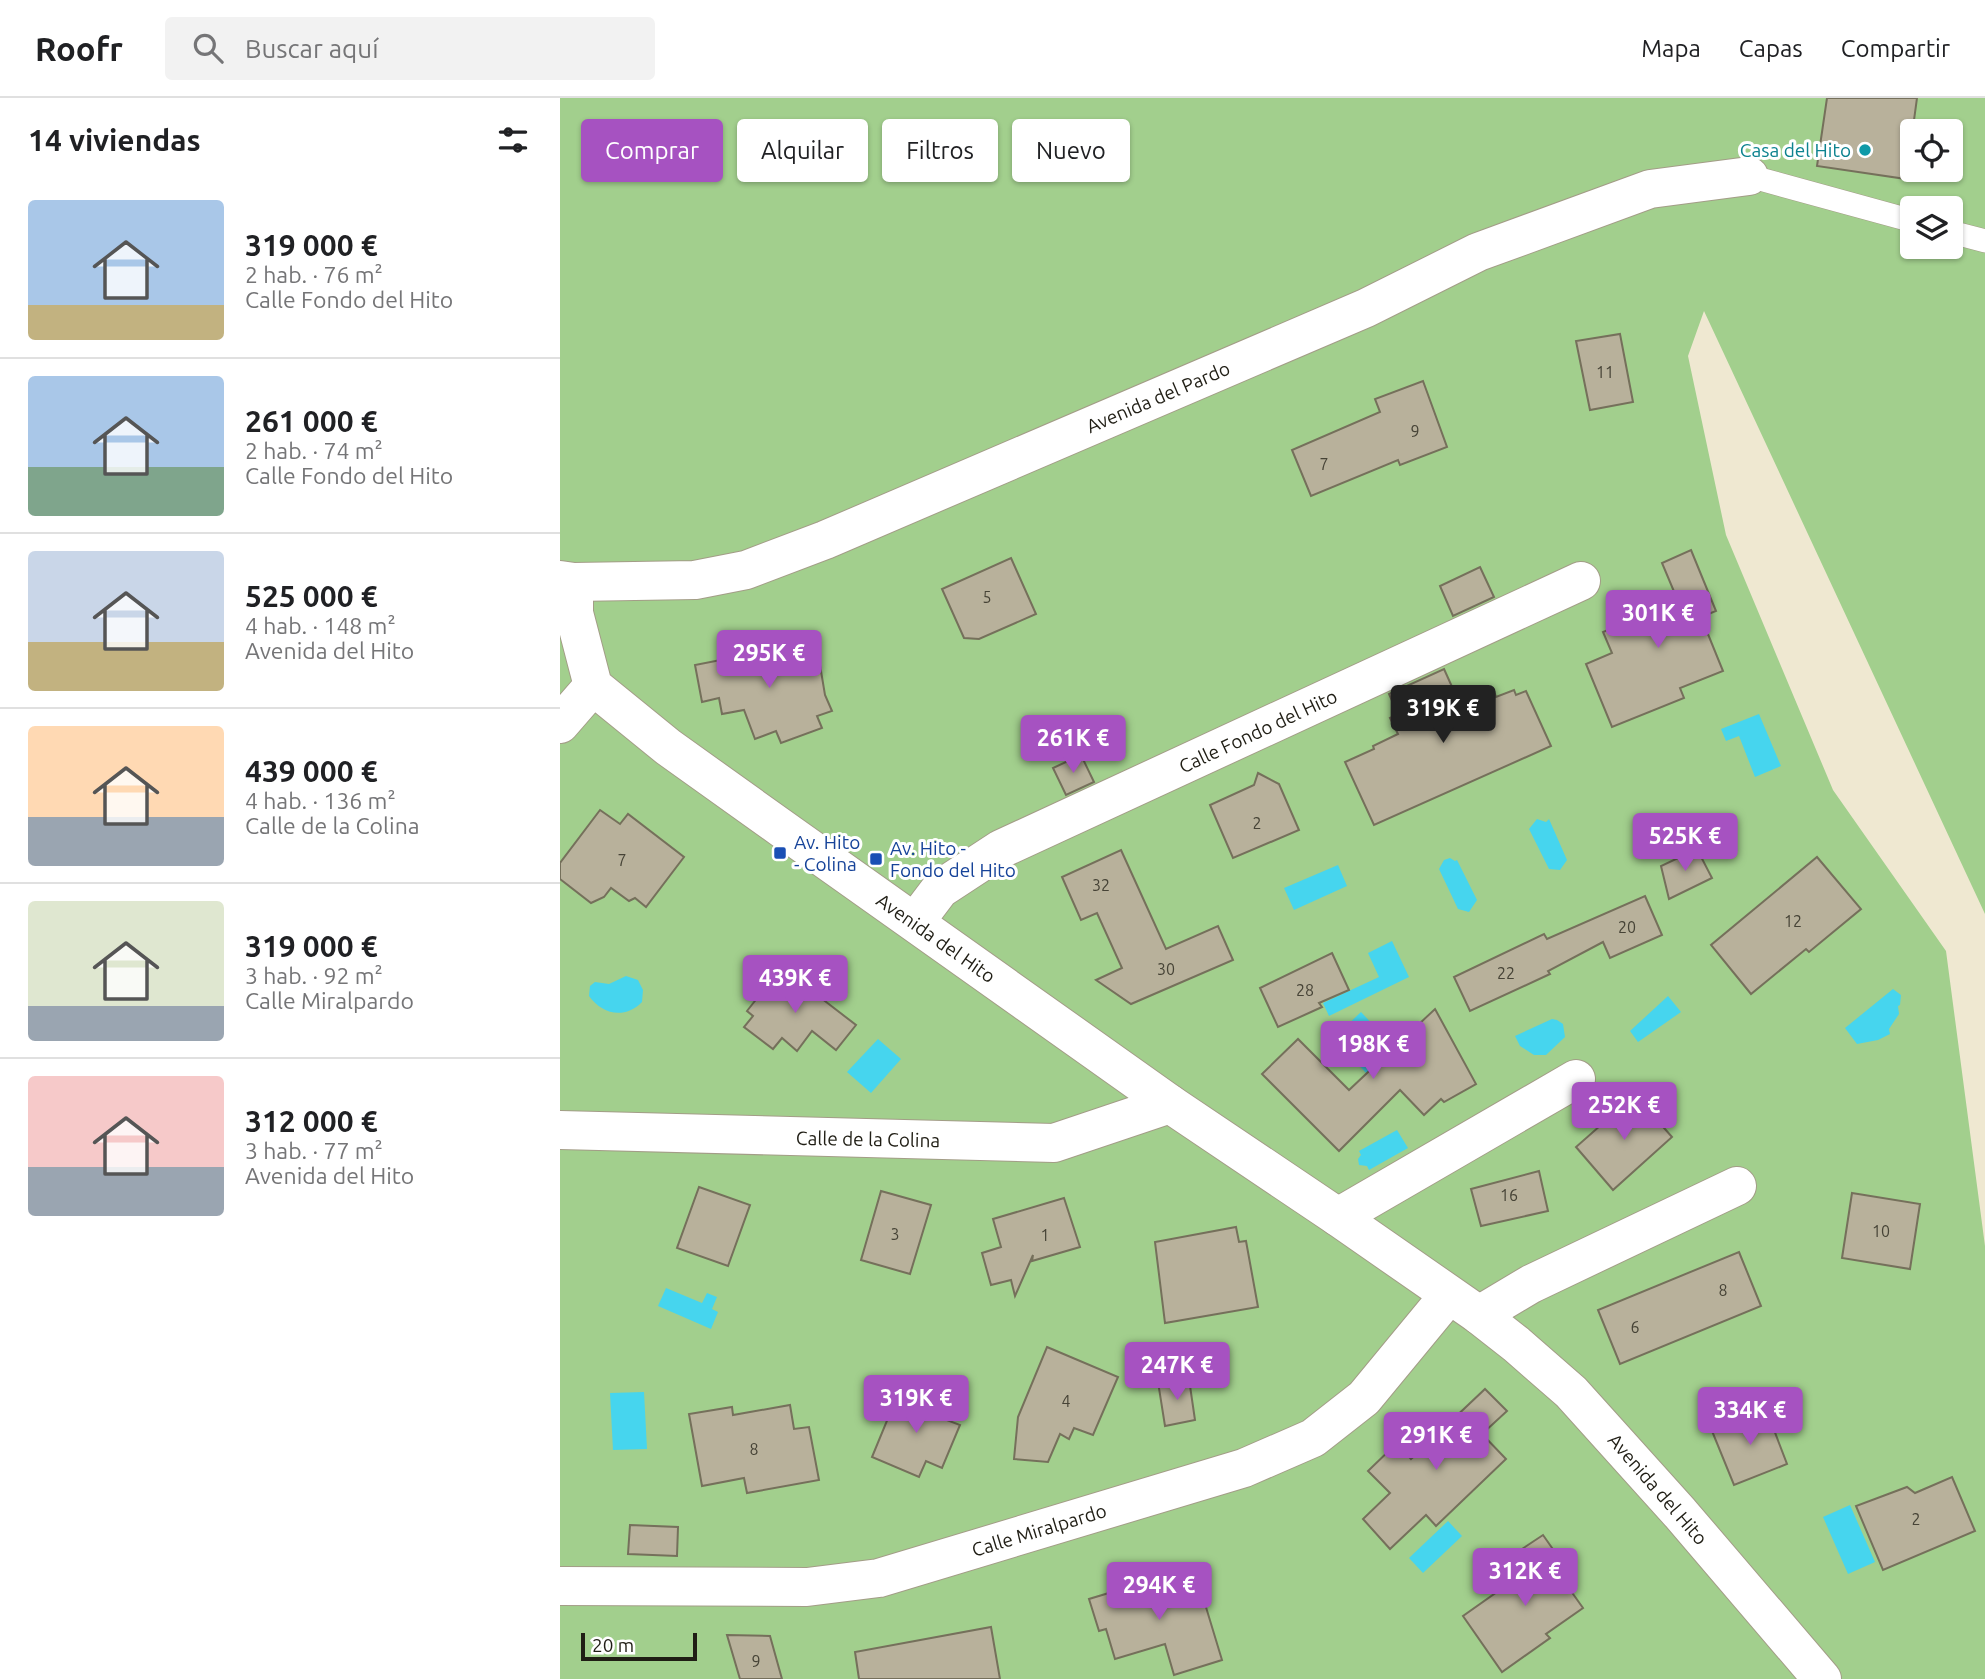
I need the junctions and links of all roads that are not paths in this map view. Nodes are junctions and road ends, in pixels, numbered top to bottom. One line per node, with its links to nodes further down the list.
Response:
1 (1749, 176): 2 (lane); 5 (street, Avenida del Pardo)
2 (1900, 217)
3 (1963, 235): 4 (lane)
4 (1985, 241)
5 (567, 581): 7 (street)
6 (1581, 581): 9 (street, Calle Fondo del Hito)
7 (593, 686): 8 (street); 9 (street, Avenida del Hito)
8 (560, 724)
9 (915, 922): 11 (street, Avenida del Hito)
10 (1576, 1079): 14 (street)
11 (1170, 1104): 12 (street, Calle de la Colina); 14 (street, Avenida del Hito)
12 (560, 1130)
13 (1737, 1186): 15 (street)
14 (1338, 1217): 15 (street, Avenida del Hito)
15 (1464, 1305): 16 (street, Calle Miralpardo); 17 (street, Avenida del Hito)
16 (560, 1586)
17 (1822, 1679)

